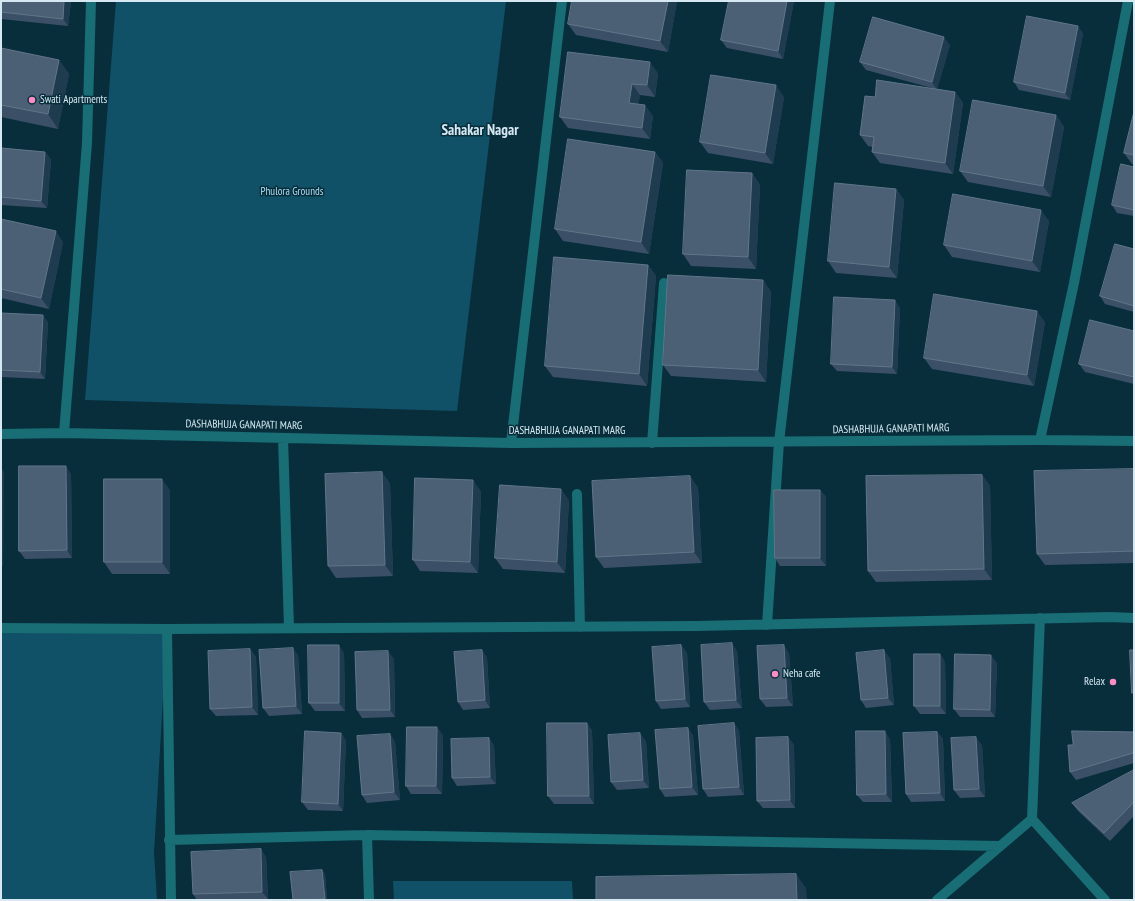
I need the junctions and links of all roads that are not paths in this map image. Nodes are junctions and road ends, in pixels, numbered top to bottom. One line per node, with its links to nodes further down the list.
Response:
1 (90, 1): 6 (street)
2 (562, 1): 12 (street)
3 (830, 1): 11 (street)
4 (1128, 1): 9 (street)
5 (664, 283): 13 (street)
6 (64, 433): 7 (street, DASHABHUJA GANAPATI MARG); 8 (street, DASHABHUJA GANAPATI MARG)
7 (1, 434)
8 (283, 438): 12 (street, DASHABHUJA GANAPATI MARG); 20 (street)
9 (1040, 440): 10 (street, DASHABHUJA GANAPATI MARG); 11 (street, DASHABHUJA GANAPATI MARG)
10 (1134, 441)
11 (779, 442): 13 (street, DASHABHUJA GANAPATI MARG); 17 (street)
12 (511, 443): 13 (street, DASHABHUJA GANAPATI MARG)
13 (652, 443)
14 (577, 494): 18 (street)
15 (1040, 618): 16 (street); 17 (street); 22 (street)
16 (1134, 618)
17 (767, 625): 18 (street)
18 (580, 627): 20 (street)
19 (1, 628): 21 (street)
20 (289, 628): 21 (street)
21 (166, 629): 24 (street)
22 (1032, 819): 25 (street); 29 (street)
23 (367, 835): 24 (street); 25 (street); 27 (street)
24 (169, 840): 26 (street)
25 (1000, 846): 28 (street)
26 (172, 900)
27 (369, 900)
28 (937, 900)
29 (1104, 900)

